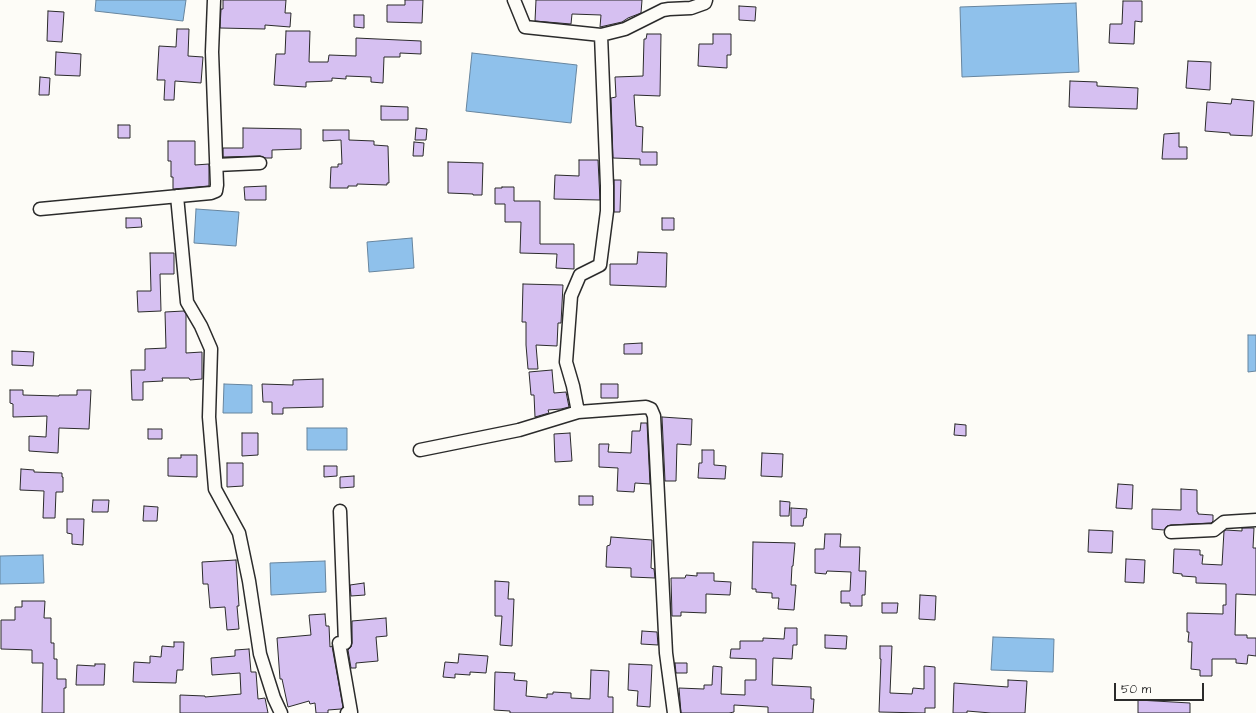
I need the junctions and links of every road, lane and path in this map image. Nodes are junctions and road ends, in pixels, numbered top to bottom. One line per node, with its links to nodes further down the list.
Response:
1 (214, 0): 6 (street)
2 (514, 0): 4 (street)
3 (706, 0): 4 (street)
4 (601, 35): 9 (street)
5 (260, 163): 6 (street)
6 (216, 165): 7 (street)
7 (177, 196): 8 (street); 14 (street)
8 (40, 210)
9 (578, 412): 10 (street); 16 (street)
10 (420, 450)
11 (340, 511): 15 (street)
12 (1256, 520): 13 (street)
13 (1171, 532)
14 (281, 713)
15 (347, 713)
16 (674, 713)

